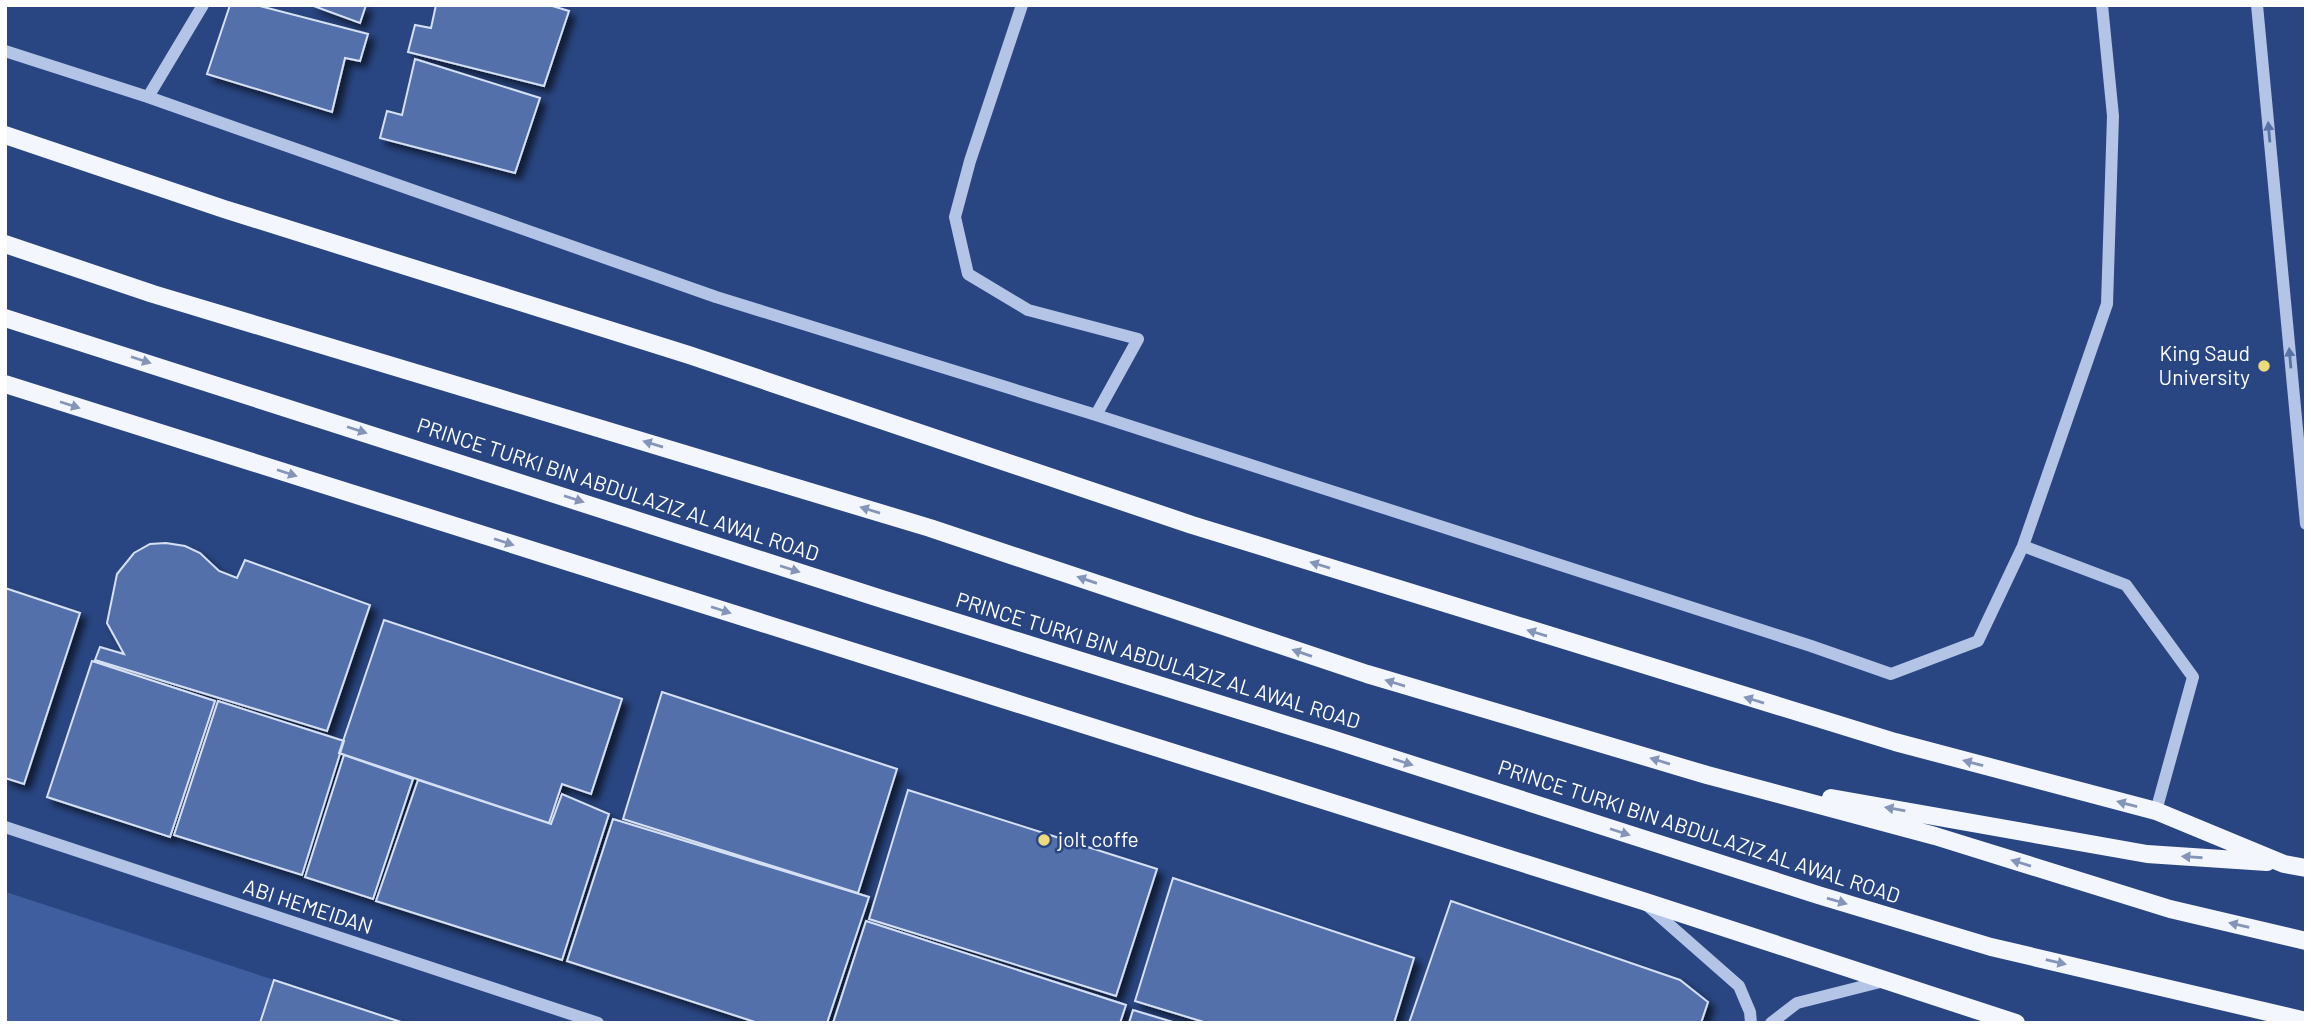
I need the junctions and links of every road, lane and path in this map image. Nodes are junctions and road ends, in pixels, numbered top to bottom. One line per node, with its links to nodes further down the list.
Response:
1 (202, 5): 6 (street)
2 (1022, 5): 11 (street)
3 (2102, 5): 13 (street)
4 (2257, 5): 12 (street, one-way to 4)
5 (5, 51): 6 (street)
6 (148, 97): 11 (street)
7 (5, 135): 15 (main road, one-way to 7)
8 (5, 244): 14 (main road, one-way to 8)
9 (5, 318): 22 (main road, PRINCE TURKI BIN ABDULAZIZ AL AWAL ROAD, one-way to 22)
10 (5, 384): 19 (main road, one-way to 19)
11 (1096, 415): 13 (street)
12 (2306, 524)
13 (2023, 546): 15 (street)
14 (1707, 775): 17 (main road, one-way to 14); 20 (main road, one-way to 14)
15 (2155, 811): 17 (main road)
16 (5, 827): 23 (street, ABI HEMEIDAN)
17 (2284, 864): 18 (main road)
18 (2306, 868)
19 (1643, 901): 21 (main road); 24 (street)
20 (2306, 941)
21 (1888, 980): 25 (street); 26 (main road)
22 (2306, 1021)
23 (595, 1022)
24 (1751, 1023)
25 (1771, 1023)
26 (2015, 1023)

